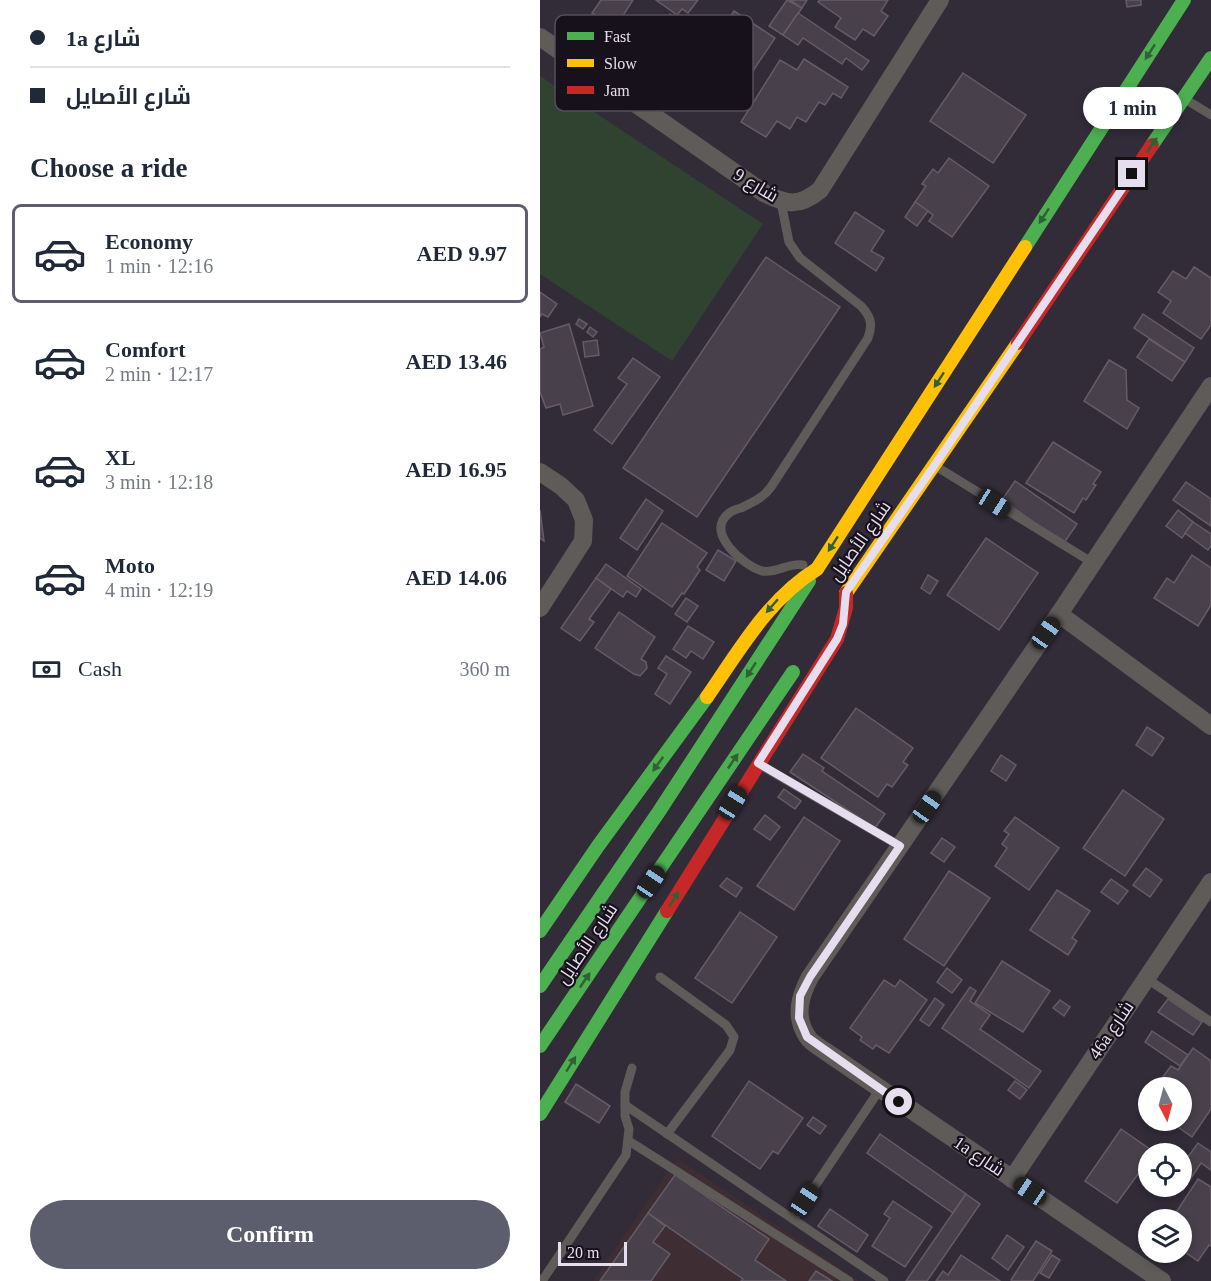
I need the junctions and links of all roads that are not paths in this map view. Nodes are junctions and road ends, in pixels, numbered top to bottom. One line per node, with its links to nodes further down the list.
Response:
1 (940, 0): 9 (street, شارع 9)
2 (1183, 1): 14 (main road, شارع الأصايل, one-way to 14)
3 (540, 37): 4 (street, شارع 9)
4 (555, 47)
5 (1211, 58): 6 (main road, شارع الأصايل)
6 (1184, 98): 8 (lane); 11 (main road, شارع الأصايل, one-way to 6)
7 (646, 111): 9 (street, شارع 9)
8 (1211, 115)
9 (781, 202): 14 (lane)
10 (1211, 386): 13 (street, 1a شارع)
11 (934, 466): 13 (lane); 15 (main road, شارع الأصايل)
12 (540, 472): 16 (street)
13 (1093, 564): 17 (street, 1a شارع)
14 (817, 568): 22 (main road, one-way to 22); 29 (main road, شارع الأصايل, one-way to 29)
15 (846, 592): 18 (main road, شارع الأصايل); 21 (main road)
16 (540, 608)
17 (1059, 614): 20 (street); 23 (street, 1a شارع)
18 (826, 622)
19 (800, 661): 31 (main road, شارع الأصايل, one-way to 19)
20 (1211, 726)
21 (758, 763): 23 (lane); 35 (main road, one-way to 21)
22 (598, 846): 24 (lane); 26 (main road)
23 (900, 846): 33 (street, 1a شارع)
24 (576, 862)
25 (1211, 882): 28 (street, 46a شارع)
26 (540, 931)
27 (660, 977): 36 (lane)
28 (1146, 978): 30 (lane); 38 (street, 46a شارع)
29 (540, 986)
30 (1211, 1022)
31 (540, 1046)
32 (632, 1068): 34 (lane)
33 (880, 1089): 38 (street, 1a شارع); 39 (lane)
34 (625, 1105): 36 (lane); 37 (lane)
35 (540, 1114)
36 (667, 1134): 39 (lane)
37 (629, 1141): 40 (lane); 41 (lane)
38 (1012, 1179): 43 (street, 1a شارع)
39 (793, 1219): 42 (lane)
40 (542, 1281)
41 (849, 1281)
42 (884, 1281)
43 (1162, 1281)

